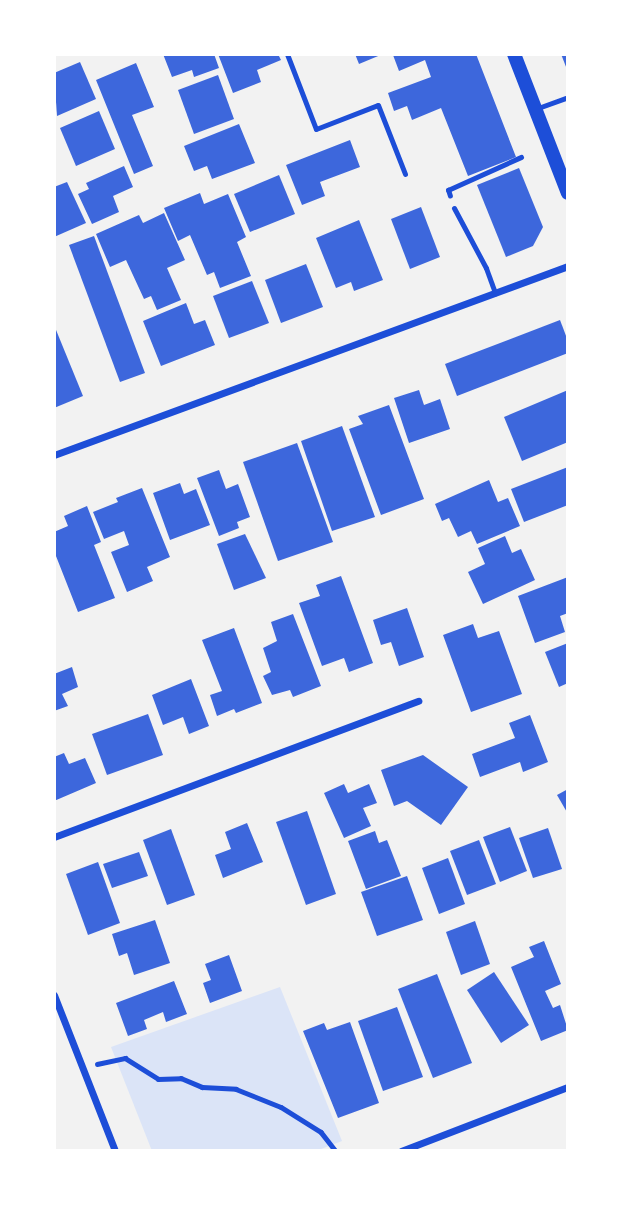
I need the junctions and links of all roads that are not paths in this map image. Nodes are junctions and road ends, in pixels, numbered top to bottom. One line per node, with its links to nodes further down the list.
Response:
1 (287, 54): 5 (lane)
2 (514, 54): 4 (main road)
3 (568, 97): 4 (lane)
4 (535, 109): 6 (main road)
5 (405, 174)
6 (568, 193)
7 (454, 208): 9 (lane)
8 (568, 266): 9 (street)
9 (495, 293): 10 (street)
10 (54, 455)
11 (418, 701): 12 (street)
12 (54, 837)
13 (54, 995): 15 (street)
14 (568, 1087): 16 (street)
15 (114, 1151)
16 (401, 1151)

